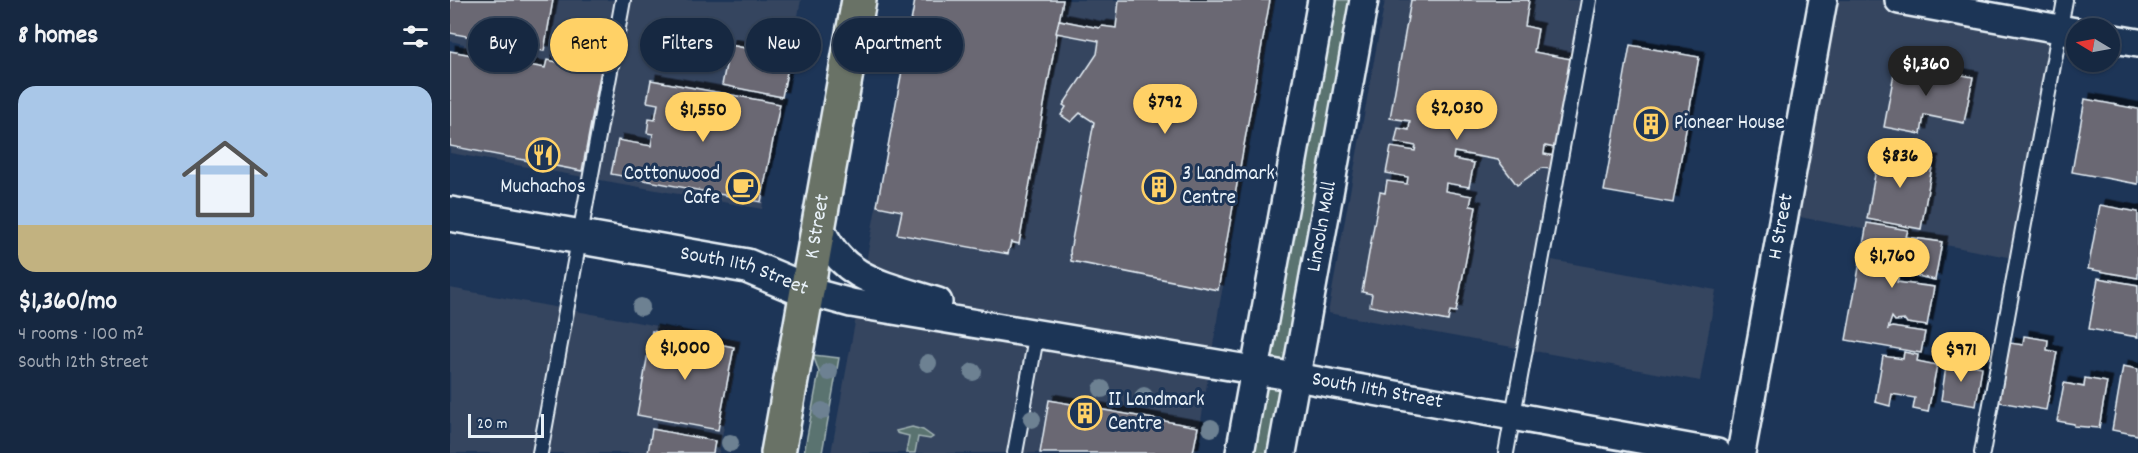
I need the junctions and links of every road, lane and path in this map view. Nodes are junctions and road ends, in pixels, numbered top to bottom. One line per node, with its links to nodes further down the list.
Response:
1 (623, 0): 16 (lane)
2 (859, 0): 15 (main road, K Street)
3 (1322, 0): 19 (street, Lincoln Mall)
4 (1364, 0): 20 (street, Lincoln Mall)
5 (1589, 0): 21 (lane)
6 (1823, 0): 29 (street, H Street)
7 (1899, 0): 10 (street)
8 (2065, 0): 9 (lane)
9 (2067, 18)
10 (2066, 30)
11 (2066, 40): 30 (lane)
12 (2120, 40): 13 (street)
13 (2138, 43)
14 (450, 214): 16 (street, South 11th Street)
15 (819, 224): 17 (main road, K Street); 18 (street, South 11th Street)
16 (579, 236): 17 (street, South 11th Street); 22 (lane)
17 (807, 291): 18 (street, South 11th Street); 23 (main road, K Street)
18 (1037, 332): 19 (street, South 11th Street); 24 (lane)
19 (1255, 372): 20 (street, South 11th Street); 25 (street, Lincoln Mall)
20 (1296, 377): 21 (street, South 11th Street); 26 (street, Lincoln Mall)
21 (1514, 416): 27 (lane); 28 (street, South 11th Street)
22 (540, 453)
23 (778, 453)
24 (1015, 453)
25 (1240, 453)
26 (1282, 453)
27 (1506, 453)
28 (1717, 453)
29 (1741, 453)
30 (1982, 453)

